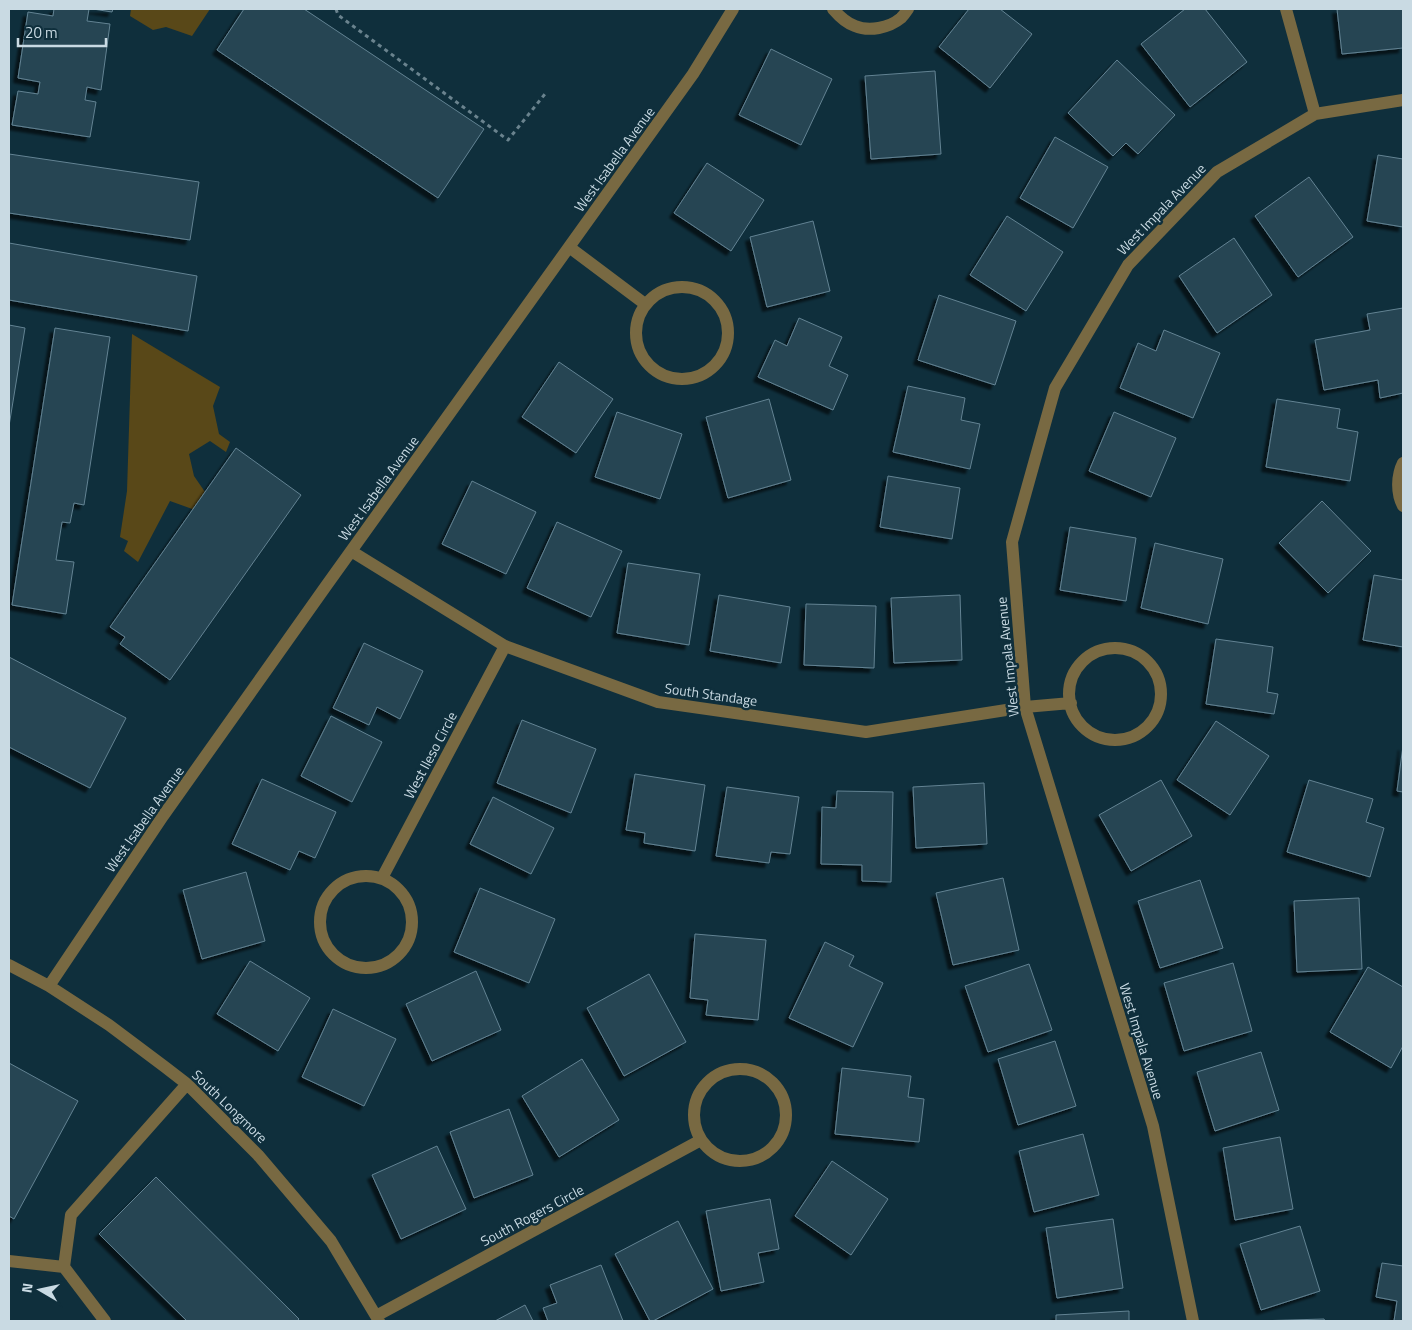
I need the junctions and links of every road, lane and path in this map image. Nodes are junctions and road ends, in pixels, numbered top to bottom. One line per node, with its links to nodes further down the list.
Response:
1 (336, 9): 6 (path)
2 (733, 9): 9 (street, West Isabella Avenue)
3 (833, 9): 4 (street)
4 (908, 9)
5 (1286, 9): 8 (street)
6 (545, 94)
7 (1403, 100): 8 (street)
8 (1315, 114): 16 (street, West Impala Avenue)
9 (569, 247): 10 (street); 13 (street, West Isabella Avenue)
10 (646, 304): 10 (street)
11 (1403, 463): 12 (street)
12 (1403, 506)
13 (351, 551): 14 (street, South Standage); 19 (street, West Isabella Avenue)
14 (505, 646): 16 (street, South Standage); 17 (street, West Ileso Circle)
15 (1071, 703): 15 (street); 16 (street, South Standage)
16 (1025, 707): 26 (street, West Impala Avenue)
17 (382, 878): 17 (street)
18 (9, 965): 19 (street, South Longmore)
19 (49, 986): 20 (street, South Longmore)
20 (187, 1084): 23 (street); 24 (street, South Longmore)
21 (701, 1140): 21 (street); 24 (street, South Rogers Circle)
22 (9, 1261): 23 (street)
23 (64, 1267): 25 (street)
24 (377, 1319)
25 (105, 1321)
26 (1193, 1321)

